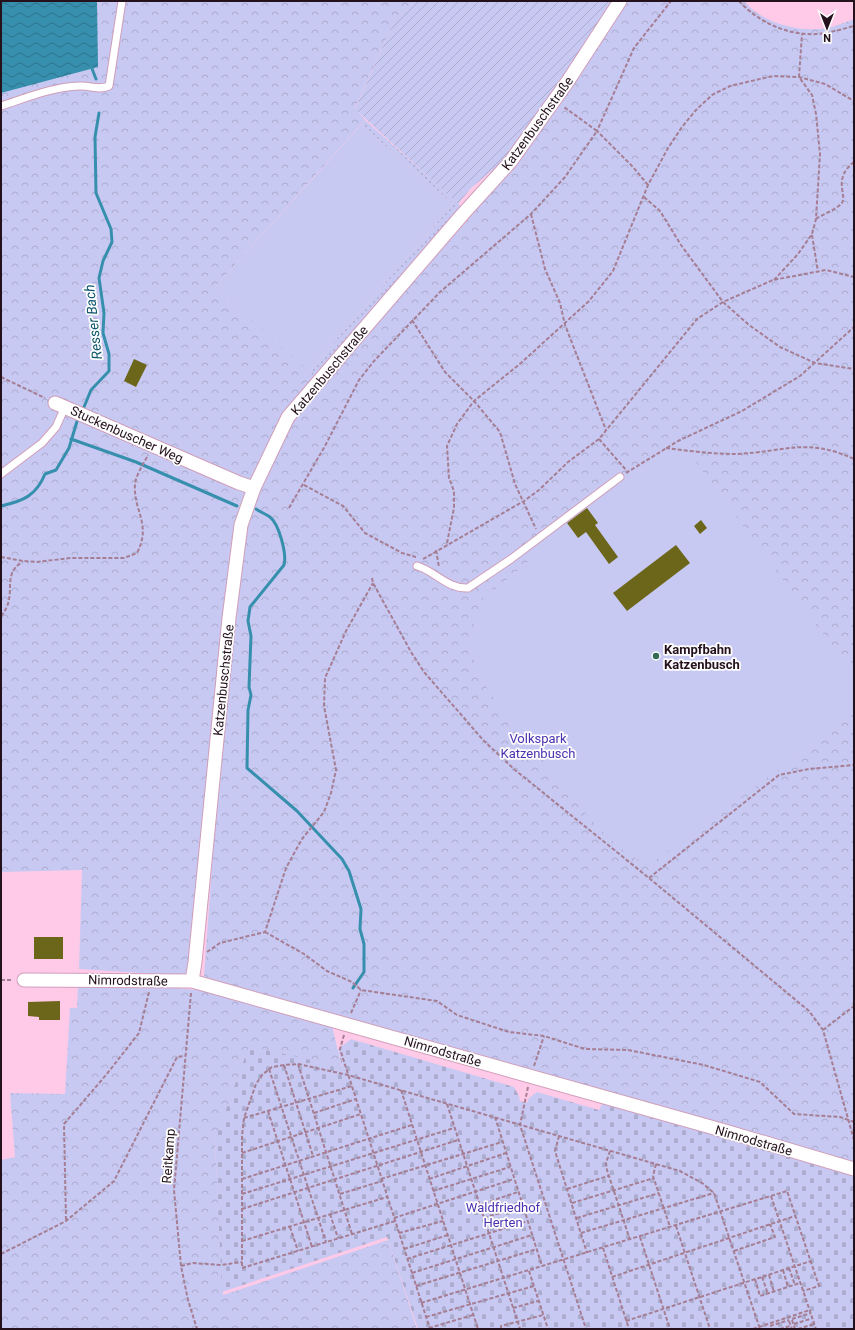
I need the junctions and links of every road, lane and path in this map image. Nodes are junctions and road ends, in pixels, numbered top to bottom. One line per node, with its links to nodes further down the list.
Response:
1 (122, 1): 10 (lane)
2 (620, 1): 8 (street, Katzenbuschstraße)
3 (671, 1): 11 (path)
4 (739, 1): 6 (path)
5 (854, 26): 6 (path)
6 (802, 34): 7 (path)
7 (799, 76): 9 (path); 13 (path); 16 (path)
8 (555, 101): 11 (path); 39 (street, Katzenbuschstraße)
9 (854, 101)
10 (1, 106)
11 (597, 131): 13 (path); 15 (path)
12 (854, 162): 16 (path)
13 (648, 185): 14 (path)
14 (644, 197): 21 (path); 23 (path)
15 (531, 214): 22 (path); 23 (path)
16 (816, 219): 17 (path)
17 (812, 234): 18 (path); 20 (path)
18 (818, 272): 19 (path); 20 (path)
19 (854, 277)
20 (773, 280): 21 (path)
21 (723, 302): 25 (path); 30 (path)
22 (412, 320): 28 (path); 38 (path)
23 (565, 325): 28 (path); 30 (path)
24 (854, 327): 25 (path)
25 (815, 363): 26 (path); 32 (path)
26 (854, 369)
27 (1, 377): 29 (path, Stuckenbuscher Weg)
28 (474, 401): 40 (path); 43 (path)
29 (60, 405): 36 (lane); 39 (street, Stuckenbuscher Weg)
30 (606, 430): 31 (path)
31 (599, 439): 35 (path); 40 (path)
32 (666, 448): 34 (path); 35 (path)
33 (147, 457): 47 (path)
34 (854, 459)
35 (628, 471): 37 (path)
36 (1, 474)
37 (620, 477): 42 (lane)
38 (304, 485): 41 (path); 46 (path)
39 (254, 488): 56 (street, Katzenbuschstraße)
40 (524, 500): 42 (path); 43 (path)
41 (289, 508)
42 (540, 537): 50 (lane)
43 (447, 543): 44 (path)
44 (436, 550): 46 (path); 50 (path)
45 (1, 557): 47 (path)
46 (423, 559): 48 (path)
47 (23, 561): 52 (path)
48 (417, 566): 50 (lane)
49 (372, 578): 51 (path)
50 (441, 579)
51 (373, 584): 54 (path); 55 (path)
52 (1, 616)
53 (854, 765): 54 (path)
54 (649, 878): 63 (path)
55 (265, 932): 56 (path); 60 (path)
56 (195, 962): 59 (street, Katzenbuschstraße)
57 (24, 980): 58 (street, Nimrodstraße)
58 (152, 980): 59 (street, Nimrodstraße); 154 (path)
59 (192, 981): 62 (street, Nimrodstraße); 66 (path, Reitkamp)
60 (361, 990): 62 (path); 64 (path)
61 (854, 1006): 63 (path)
62 (347, 1024): 71 (street, Nimrodstraße)
63 (823, 1030): 84 (path)
64 (544, 1036): 71 (path); 84 (path)
65 (340, 1049): 70 (path)
66 (185, 1056): 154 (path); 194 (path, Reitkamp)
67 (298, 1064): 68 (path); 70 (path); 74 (path)
68 (284, 1065): 69 (path); 76 (path)
69 (269, 1069): 78 (path); 83 (path)
70 (348, 1075): 72 (path); 73 (path)
71 (530, 1078): 87 (path); 115 (street, Nimrodstraße)
72 (352, 1086): 74 (path); 75 (path)
73 (400, 1090): 77 (path); 86 (path)
74 (309, 1099): 76 (path); 80 (path)
75 (356, 1099): 80 (path); 81 (path)
76 (296, 1103): 78 (path); 90 (path)
77 (446, 1104): 82 (path); 89 (path)
78 (282, 1107): 79 (path); 92 (path)
79 (268, 1111): 83 (path); 97 (path)
80 (314, 1113): 88 (path)
81 (361, 1114): 88 (path); 93 (path)
82 (494, 1117): 87 (path); 98 (path)
83 (244, 1118): 102 (path)
84 (850, 1121): 85 (path); 96 (path)
85 (854, 1122)
86 (412, 1125): 93 (path); 94 (path)
87 (520, 1125): 91 (path); 189 (path)
88 (319, 1128): 90 (path); 100 (path)
89 (454, 1128): 94 (path); 95 (path)
90 (306, 1132): 92 (path); 106 (path)
91 (559, 1136): 99 (path); 127 (path)
92 (291, 1137): 97 (path); 107 (path)
93 (369, 1139): 100 (path); 103 (path)
94 (417, 1140): 101 (path); 103 (path)
95 (458, 1140): 101 (path); 104 (path)
96 (854, 1140)
97 (278, 1142): 102 (path); 109 (path)
98 (502, 1142): 104 (path); 105 (path)
99 (610, 1150): 108 (path); 117 (path)
100 (326, 1152): 106 (path); 113 (path)
101 (420, 1152): 110 (path); 111 (path)
102 (242, 1153): 120 (path)
103 (373, 1153): 110 (path); 113 (path)
104 (462, 1153): 111 (path); 112 (path)
105 (506, 1153): 112 (path); 114 (path)
106 (313, 1156): 107 (path)
107 (299, 1161): 109 (path); 116 (path)
108 (656, 1164): 119 (path); 133 (path)
109 (285, 1165): 120 (path); 121 (path)
110 (377, 1165): 122 (path); 125 (path)
111 (425, 1165): 118 (path); 125 (path)
112 (467, 1166): 118 (path); 123 (path)
113 (331, 1167): 116 (path); 122 (path)
114 (510, 1167): 123 (path); 124 (path)
115 (854, 1169)
116 (304, 1175): 121 (path); 126 (path)
117 (608, 1176): 127 (path); 128 (path)
118 (429, 1178): 129 (path)
119 (654, 1178): 128 (path); 134 (path)
120 (242, 1179): 135 (path)
121 (290, 1179): 131 (path); 135 (path)
122 (335, 1179): 126 (path); 136 (path)
123 (471, 1179): 129 (path); 130 (path)
124 (514, 1179): 130 (path); 132 (path)
125 (382, 1180): 136 (path); 138 (path)
126 (308, 1188): 131 (path); 150 (path)
127 (567, 1189): 139 (path)
128 (613, 1190): 139 (path); 143 (path)
129 (433, 1191): 140 (path)
130 (475, 1191): 140 (path); 141 (path)
131 (294, 1192): 145 (path); 159 (path)
132 (518, 1192): 141 (path); 142 (path)
133 (714, 1192): 144 (path); 147 (path)
134 (659, 1193): 143 (path); 144 (path)
135 (242, 1194): 145 (path)
136 (340, 1194): 146 (path)
137 (771, 1196): 147 (path); 149 (path); 158 (path)
138 (388, 1197): 146 (path); 153 (path)
139 (572, 1203): 152 (path)
140 (438, 1204): 153 (path); 156 (path)
141 (479, 1205): 151 (path)
142 (523, 1205): 151 (path); 157 (path)
143 (619, 1206): 152 (path); 155 (path)
144 (664, 1208): 155 (path); 163 (path)
145 (242, 1209): 174 (path)
146 (344, 1210): 148 (path); 166 (path)
147 (720, 1212): 161 (path); 172 (path)
148 (330, 1214): 150 (path); 171 (path)
149 (795, 1216): 158 (path); 192 (path)
150 (318, 1218): 159 (path); 175 (path)
151 (484, 1218): 167 (path)
152 (577, 1218): 165 (path)
153 (395, 1219): 164 (path); 166 (path)
154 (66, 1220): 186 (path)
155 (624, 1220): 165 (path); 173 (path)
156 (443, 1221): 164 (path); 168 (path)
157 (528, 1221): 167 (path); 169 (path)
158 (779, 1221): 160 (path); 196 (path)
159 (304, 1222): 162 (path); 177 (path)
160 (770, 1224): 172 (path); 183 (path)
161 (676, 1226): 163 (path); 184 (path)
162 (290, 1227): 174 (path); 182 (path)
163 (670, 1227): 170 (path)
164 (399, 1233): 180 (path)
165 (581, 1233): 185 (path)
166 (352, 1234): 171 (path)
167 (489, 1234): 176 (path); 178 (path)
168 (448, 1235): 176 (path); 180 (path)
169 (532, 1235): 178 (path); 181 (path)
170 (640, 1236): 173 (path); 193 (path)
171 (338, 1238): 175 (path)
172 (729, 1238): 183 (path); 184 (path)
173 (630, 1240): 179 (path)
174 (242, 1241): 191 (path)
175 (326, 1242): 177 (path)
176 (451, 1245): 187 (path); 188 (path)
177 (312, 1247): 182 (path)
178 (493, 1247): 188 (path); 190 (path)
179 (603, 1248): 185 (path); 203 (path)
180 (404, 1249): 187 (path)
181 (537, 1249): 190 (path); 195 (path)
182 (298, 1251): 191 (path)
183 (734, 1251): 207 (path)
184 (685, 1252): 193 (path); 218 (path)
185 (587, 1253): 189 (path)
186 (1, 1254)
187 (407, 1259): 201 (path)
188 (455, 1259): 200 (path); 201 (path)
189 (564, 1260): 195 (path); 244 (path)
190 (498, 1261): 200 (path); 205 (path)
191 (242, 1262): 194 (path)
192 (810, 1262): 196 (path); 214 (path)
193 (649, 1264): 203 (path); 223 (path)
194 (181, 1266): 238 (path, Reitkamp)
195 (542, 1266): 199 (path)
196 (795, 1266): 197 (path); 208 (path)
197 (789, 1268): 198 (path); 209 (path)
198 (783, 1270): 202 (path); 212 (path)
199 (529, 1271): 205 (path); 211 (path)
200 (460, 1272): 210 (path); 213 (path)
201 (412, 1273): 210 (path)
202 (769, 1275): 204 (path); 215 (path)
203 (612, 1277): 231 (path)
204 (762, 1277): 206 (path); 217 (path)
205 (503, 1278): 213 (path); 216 (path)
206 (755, 1279): 207 (path); 217 (path)
207 (744, 1283): 218 (path); 237 (path)
208 (800, 1283): 209 (path); 214 (path)
209 (794, 1285): 212 (path)
210 (416, 1286): 220 (path)
211 (534, 1286): 216 (path); 219 (path)
212 (788, 1287): 215 (path)
213 (465, 1290): 220 (path); 221 (path)
214 (803, 1291): 224 (path)
215 (774, 1292): 217 (path)
216 (508, 1294): 221 (path); 222 (path)
217 (768, 1294)
218 (699, 1297): 223 (path); 247 (path)
219 (538, 1301): 222 (path); 226 (path)
220 (422, 1304): 227 (path)
221 (470, 1304): 225 (path); 227 (path)
222 (513, 1308): 232 (path)
223 (664, 1309): 231 (path); 246 (path)
224 (810, 1312): 228 (path); 229 (path)
225 (473, 1315): 239 (path); 240 (path)
226 (543, 1315): 232 (path); 243 (path)
227 (426, 1318): 239 (path)
228 (792, 1318): 230 (path); 233 (path)
229 (812, 1318): 233 (path); 234 (path)
230 (788, 1319): 235 (path); 236 (path)
231 (626, 1321): 245 (path)
232 (517, 1322): 241 (path); 242 (path)
233 (794, 1324): 251 (path)
234 (814, 1324): 251 (path); 252 (path)
235 (770, 1326): 237 (path)
236 (790, 1326): 249 (path); 250 (path)
237 (760, 1328): 248 (path)
238 (198, 1329)
239 (430, 1329)
240 (478, 1329)
241 (500, 1329)
242 (520, 1329)
243 (548, 1329)
244 (586, 1329)
245 (629, 1329)
246 (670, 1329)
247 (710, 1329)
248 (752, 1329)
249 (780, 1329)
250 (792, 1329)
251 (796, 1329)
252 (815, 1329)

